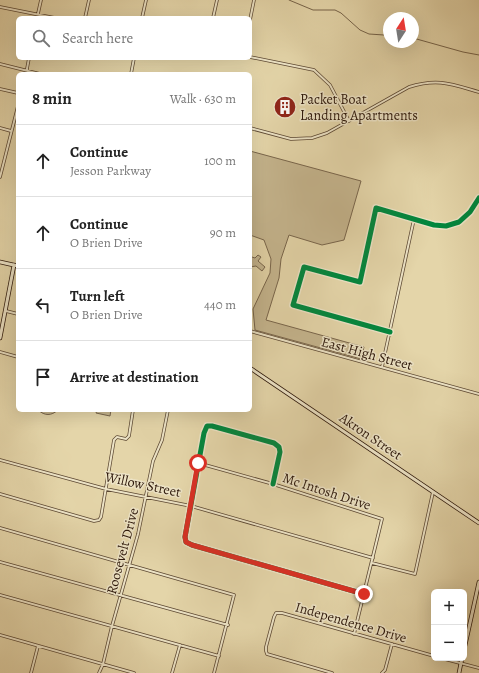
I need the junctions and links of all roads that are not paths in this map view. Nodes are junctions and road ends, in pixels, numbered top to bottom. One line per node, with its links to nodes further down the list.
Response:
1 (41, 0): 7 (street)
2 (89, 0): 8 (street)
3 (146, 0): 9 (street)
4 (217, 0): 10 (street)
5 (254, 0): 11 (street)
6 (0, 7): 7 (street)
7 (37, 16)
8 (85, 16)
9 (142, 16)
10 (213, 16)
11 (251, 16)
12 (252, 57): 22 (street)
13 (29, 60): 16 (street)
14 (134, 60): 17 (street)
15 (0, 64): 16 (street)
16 (26, 72)
17 (131, 72)
18 (0, 89): 20 (street)
19 (479, 92): 22 (street)
20 (16, 93)
21 (16, 113): 25 (street)
22 (349, 121): 24 (street)
23 (0, 128): 25 (street)
24 (252, 128)
25 (11, 131): 26 (street)
26 (0, 175)
27 (479, 198): 28 (street)
28 (414, 219): 34 (street); 34 (street)
29 (0, 262): 30 (main road)
30 (16, 266): 31 (main road)
31 (4, 311): 32 (street); 35 (main road)
32 (16, 314)
33 (252, 332): 38 (street, East High Street)
34 (390, 332): 38 (street)
35 (0, 338)
36 (0, 352): 37 (street)
37 (16, 356)
38 (382, 367): 40 (street, East High Street)
39 (252, 369): 47 (main road, Akron Street)
40 (479, 394)
41 (133, 412): 46 (street)
42 (168, 412): 49 (street, Roosevelt Drive)
43 (0, 460): 46 (street, Willow Street)
44 (198, 463): 45 (street, Mc Intosh Drive); 45 (street); 50 (street)
45 (273, 484): 53 (street, Mc Intosh Drive)
46 (106, 489): 48 (street); 49 (street, Willow Street)
47 (434, 492): 51 (main road, Akron Street); 55 (street)
48 (0, 494)
49 (147, 497): 50 (street, Willow Street); 56 (street, Roosevelt Drive)
50 (191, 506): 53 (street, Willow Street); 58 (street)
51 (479, 523)
52 (0, 528): 56 (street)
53 (373, 558): 55 (street, Mc Intosh Drive)
54 (0, 562): 60 (street)
55 (372, 563): 58 (street, Mc Intosh Drive)
56 (130, 565): 60 (street, Roosevelt Drive); 61 (street)
57 (479, 582): 65 (main road)
58 (364, 594): 63 (street, Mc Intosh Drive)
59 (0, 595): 62 (street)
60 (121, 596): 61 (street); 62 (street, Roosevelt Drive)
61 (228, 625): 70 (street)
62 (112, 626): 68 (street); 73 (street, Roosevelt Drive)
63 (354, 634): 66 (street, Independence Drive); 81 (street, Independence Drive)
64 (0, 635): 67 (street)
65 (467, 636)
66 (392, 644): 69 (street, Independence Drive); 82 (street)
67 (38, 646): 73 (street); 76 (street)
68 (180, 646): 70 (street); 79 (street)
69 (431, 655)
70 (219, 656): 80 (street)
71 (451, 661): 74 (street)
72 (462, 661): 74 (main road)
73 (103, 664): 77 (street, Roosevelt Drive); 78 (street)
74 (461, 664): 75 (street); 83 (main road)
75 (479, 668)
76 (31, 673)
77 (99, 673)
78 (134, 673)
79 (172, 673)
80 (214, 673)
81 (332, 673)
82 (382, 673)
83 (459, 673)

